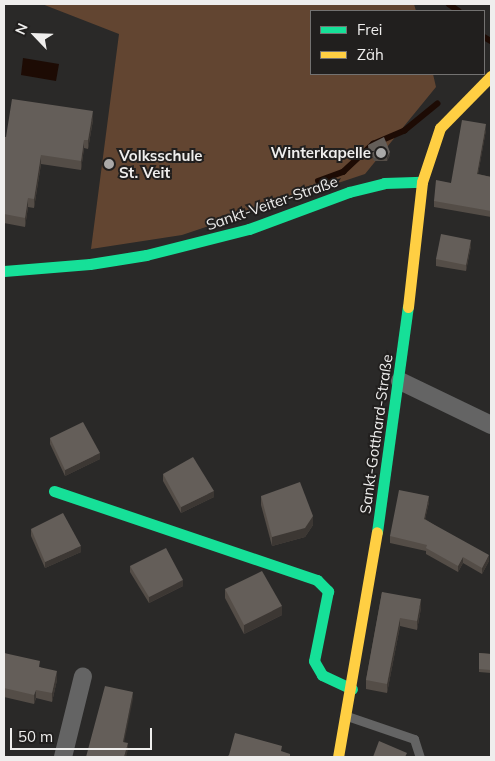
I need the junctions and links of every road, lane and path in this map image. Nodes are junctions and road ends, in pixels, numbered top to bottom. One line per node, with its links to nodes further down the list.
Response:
1 (491, 76): 2 (street)
2 (422, 182): 3 (street, Sankt-Veiter-Straße); 4 (street, Sankt-Gotthard-Straße)
3 (4, 271)
4 (400, 381): 5 (street); 8 (street, Sankt-Gotthard-Straße)
5 (491, 425)
6 (54, 491): 8 (street)
7 (83, 676): 10 (street)
8 (352, 688): 9 (street, Sankt-Gotthard-Straße)
9 (347, 716): 11 (street, Sankt-Gotthard-Straße); 12 (lane)
10 (63, 757)
11 (338, 757)
12 (420, 757)

